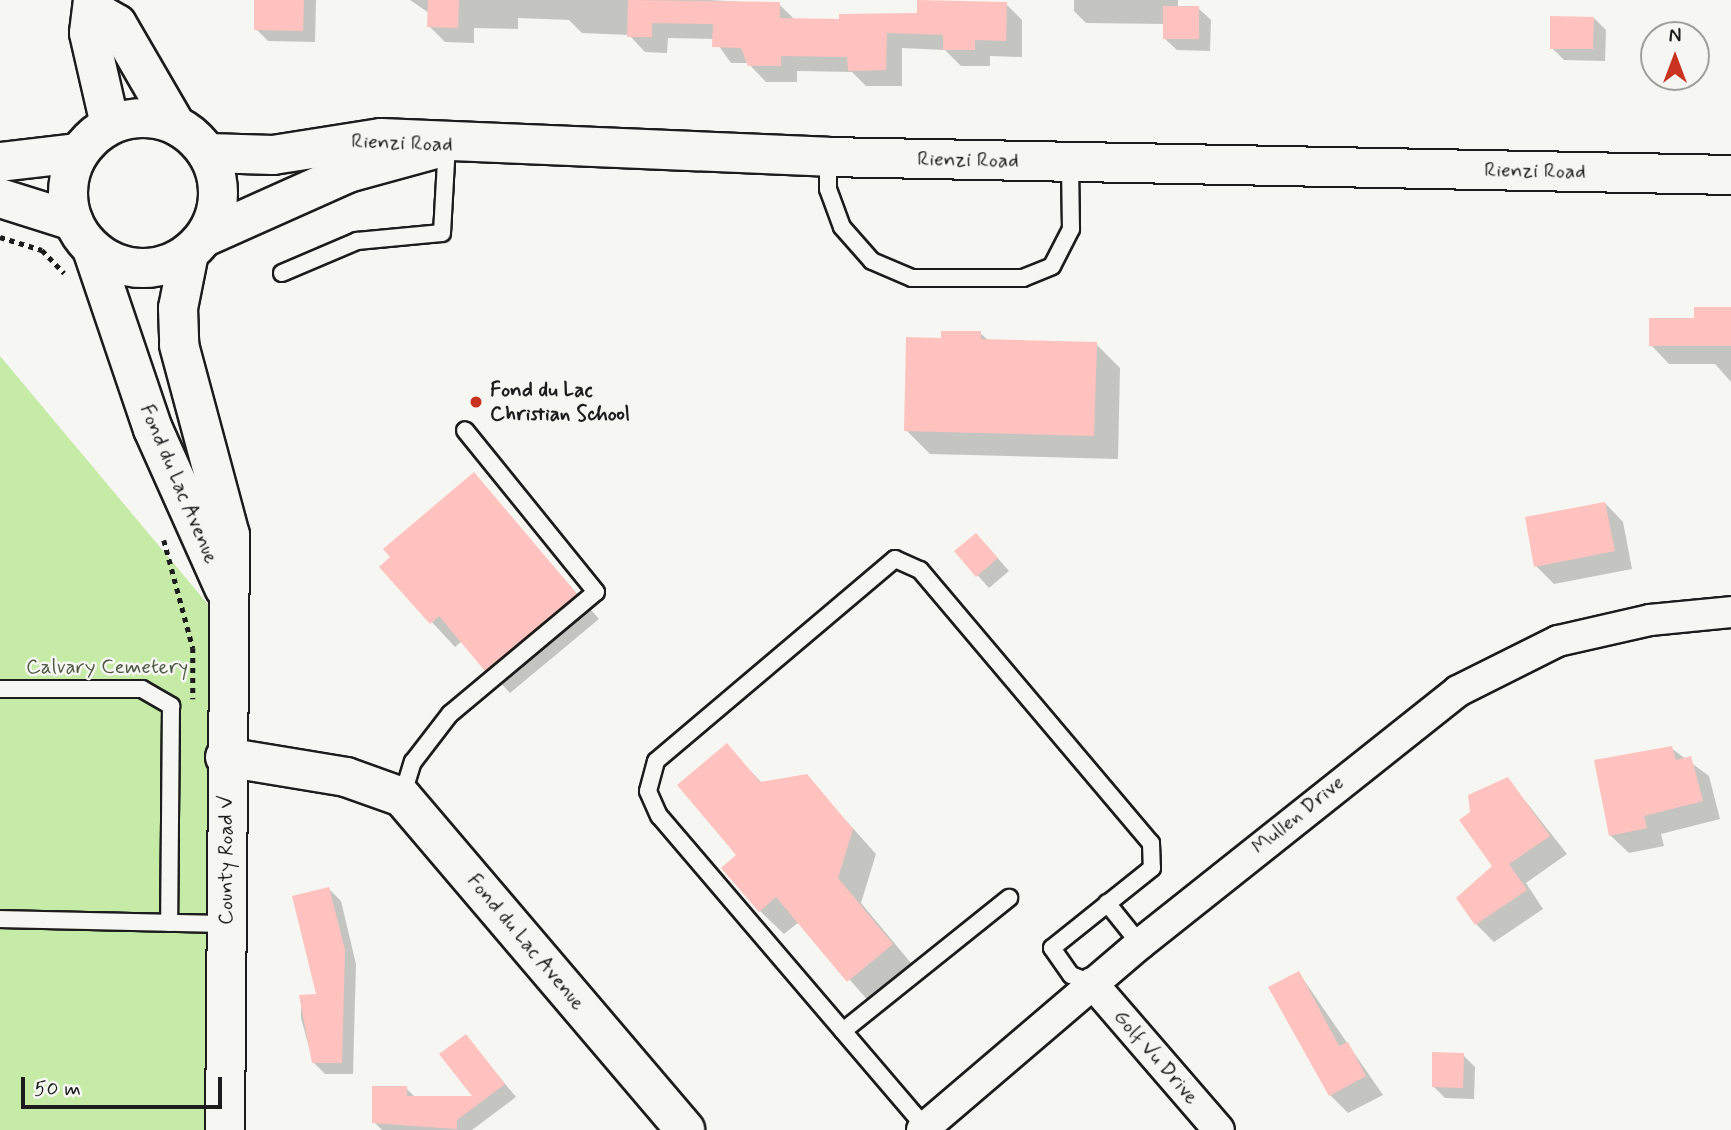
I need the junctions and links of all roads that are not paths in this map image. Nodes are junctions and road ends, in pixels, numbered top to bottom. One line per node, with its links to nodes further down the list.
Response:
1 (95, 6): 2 (main road); 3 (main road)
2 (175, 124): 3 (main road); 6 (main road)
3 (110, 125): 5 (main road)
4 (447, 144): 6 (main road, Rienzi Road); 7 (main road, Rienzi Road); 13 (main road); 14 (lane)
5 (78, 153): 8 (main road); 12 (main road)
6 (208, 153): 13 (main road)
7 (828, 157): 9 (main road, Rienzi Road); 9 (lane)
8 (0, 162)
9 (1070, 162): 10 (main road, Rienzi Road)
10 (1731, 175)
11 (0, 198): 12 (main road)
12 (83, 235): 13 (main road); 16 (main road, Fond du Lac Avenue)
13 (197, 245): 16 (main road, Fond du Lac Avenue)
14 (282, 273)
15 (465, 430): 20 (lane)
16 (225, 590): 19 (main road, County Road V)
17 (1731, 612): 26 (street, Mullen Drive)
18 (0, 689): 24 (lane)
19 (225, 757): 20 (main road, Fond du Lac Avenue); 25 (main road, County Road V)
20 (402, 797): 31 (main road, Fond du Lac Avenue)
21 (1009, 898): 28 (lane)
22 (1107, 903): 26 (lane); 27 (lane); 28 (lane)
23 (0, 919): 24 (lane)
24 (169, 923): 25 (lane)
25 (226, 924): 30 (main road, County Road V)
26 (1140, 944): 27 (street, Mullen Drive)
27 (1092, 984): 29 (street, Mullen Drive); 32 (street, Golf Vu Drive)
28 (842, 1031): 29 (lane)
29 (923, 1129)
30 (225, 1130)
31 (685, 1130)
32 (1219, 1130)

